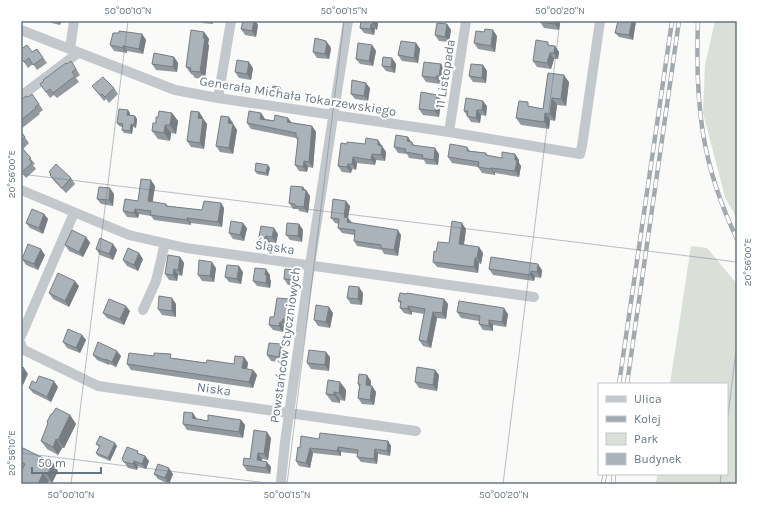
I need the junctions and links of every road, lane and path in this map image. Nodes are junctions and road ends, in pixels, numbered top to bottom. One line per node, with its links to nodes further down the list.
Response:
1 (74, 21): 7 (street)
2 (230, 21): 10 (street)
3 (348, 21): 11 (street, Powstańców Styczniowych)
4 (466, 21): 12 (street, 11 Listopada)
5 (600, 21): 12 (street, Generała Michała Tokarzewskiego)
6 (21, 30): 7 (street, Generała Michała Tokarzewskiego)
7 (73, 51): 8 (street); 9 (street); 10 (street, Generała Michała Tokarzewskiego)
8 (31, 81)
9 (21, 96)
10 (218, 98): 11 (street, Generała Michała Tokarzewskiego)
11 (334, 115): 12 (street, Generała Michała Tokarzewskiego); 16 (street, Powstańców Styczniowych)
12 (449, 132)
13 (21, 190): 14 (street, Śląska)
14 (74, 213): 15 (street, Śląska); 19 (street)
15 (165, 243): 16 (street, Śląska); 18 (street)
16 (310, 265): 17 (street, Śląska); 21 (street, Powstańców Styczniowych)
17 (534, 297)
18 (143, 310)
19 (21, 336)
20 (21, 344): 21 (street, Niska)
21 (289, 413): 22 (street, Niska); 23 (street, Powstańców Styczniowych)
22 (416, 431)
23 (282, 484)

